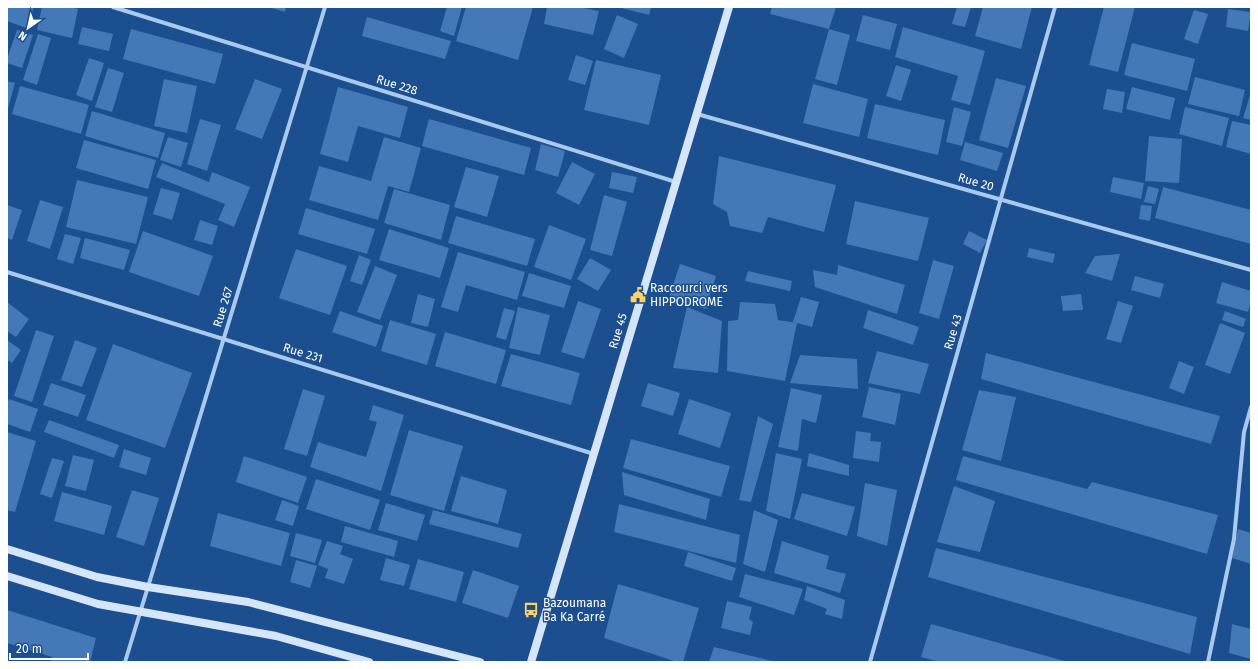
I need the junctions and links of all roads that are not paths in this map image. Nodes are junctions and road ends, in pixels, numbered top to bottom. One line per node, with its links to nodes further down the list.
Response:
1 (113, 7): 5 (street, Rue 228)
2 (325, 7): 5 (street, Rue 267)
3 (729, 7): 6 (main road, Rue 45)
4 (1055, 7): 8 (street, Rue 43)
5 (307, 67): 7 (street, Rue 228); 11 (street, Rue 267)
6 (696, 114): 7 (main road, Rue 45); 8 (street, Rue 20)
7 (676, 182): 13 (main road, Rue 45)
8 (1000, 200): 9 (street, Rue 20); 22 (street, Rue 43)
9 (1251, 270)
10 (7, 272): 11 (street, Rue 231)
11 (224, 339): 13 (street, Rue 231); 16 (street, Rue 267)
12 (1251, 407): 23 (street)
13 (594, 454): 21 (main road, Rue 45)
14 (7, 549): 16 (main road)
15 (7, 576): 17 (main road)
16 (148, 587): 17 (street, Rue 267); 20 (main road)
17 (140, 612): 18 (street, Rue 267); 19 (main road)
18 (125, 662)
19 (369, 662)
20 (480, 662)
21 (531, 662)
22 (870, 662)
23 (1208, 662)

